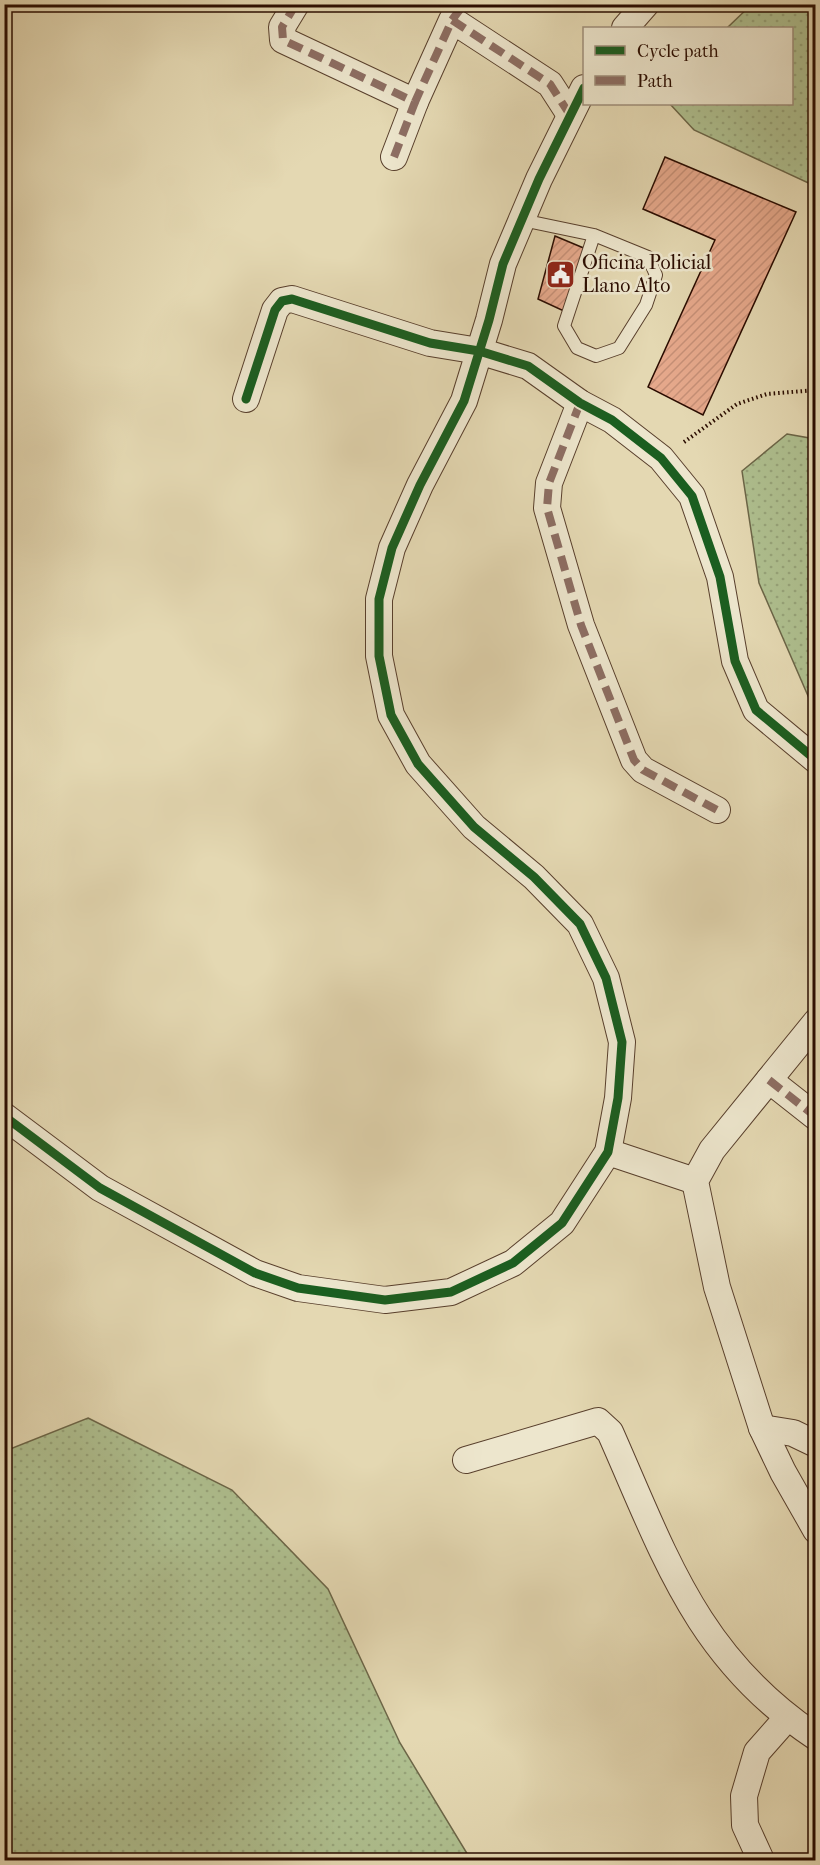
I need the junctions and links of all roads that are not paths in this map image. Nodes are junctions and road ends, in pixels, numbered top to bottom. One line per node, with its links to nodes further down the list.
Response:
1 (297, 4): 6 (street)
2 (646, 4): 4 (street)
3 (458, 12): 6 (street); 7 (street)
4 (627, 27)
5 (583, 92): 7 (street)
6 (415, 102): 8 (street)
7 (570, 115): 9 (street)
8 (394, 158)
9 (522, 220): 10 (lane); 11 (street)
10 (594, 235): 10 (lane)
11 (479, 351): 12 (street); 13 (street); 20 (street)
12 (246, 399)
13 (580, 403): 14 (street); 15 (street)
14 (816, 760)
15 (717, 810)
16 (816, 1022): 17 (street)
17 (769, 1080): 19 (street); 21 (street)
18 (4, 1116): 20 (street)
19 (816, 1117)
20 (608, 1152): 21 (street)
21 (695, 1181): 22 (street)
22 (762, 1428): 23 (street); 25 (street)
23 (816, 1444)
24 (466, 1460): 26 (street)
25 (816, 1530)
26 (787, 1718): 27 (street); 28 (street)
27 (816, 1737)
28 (761, 1860)

